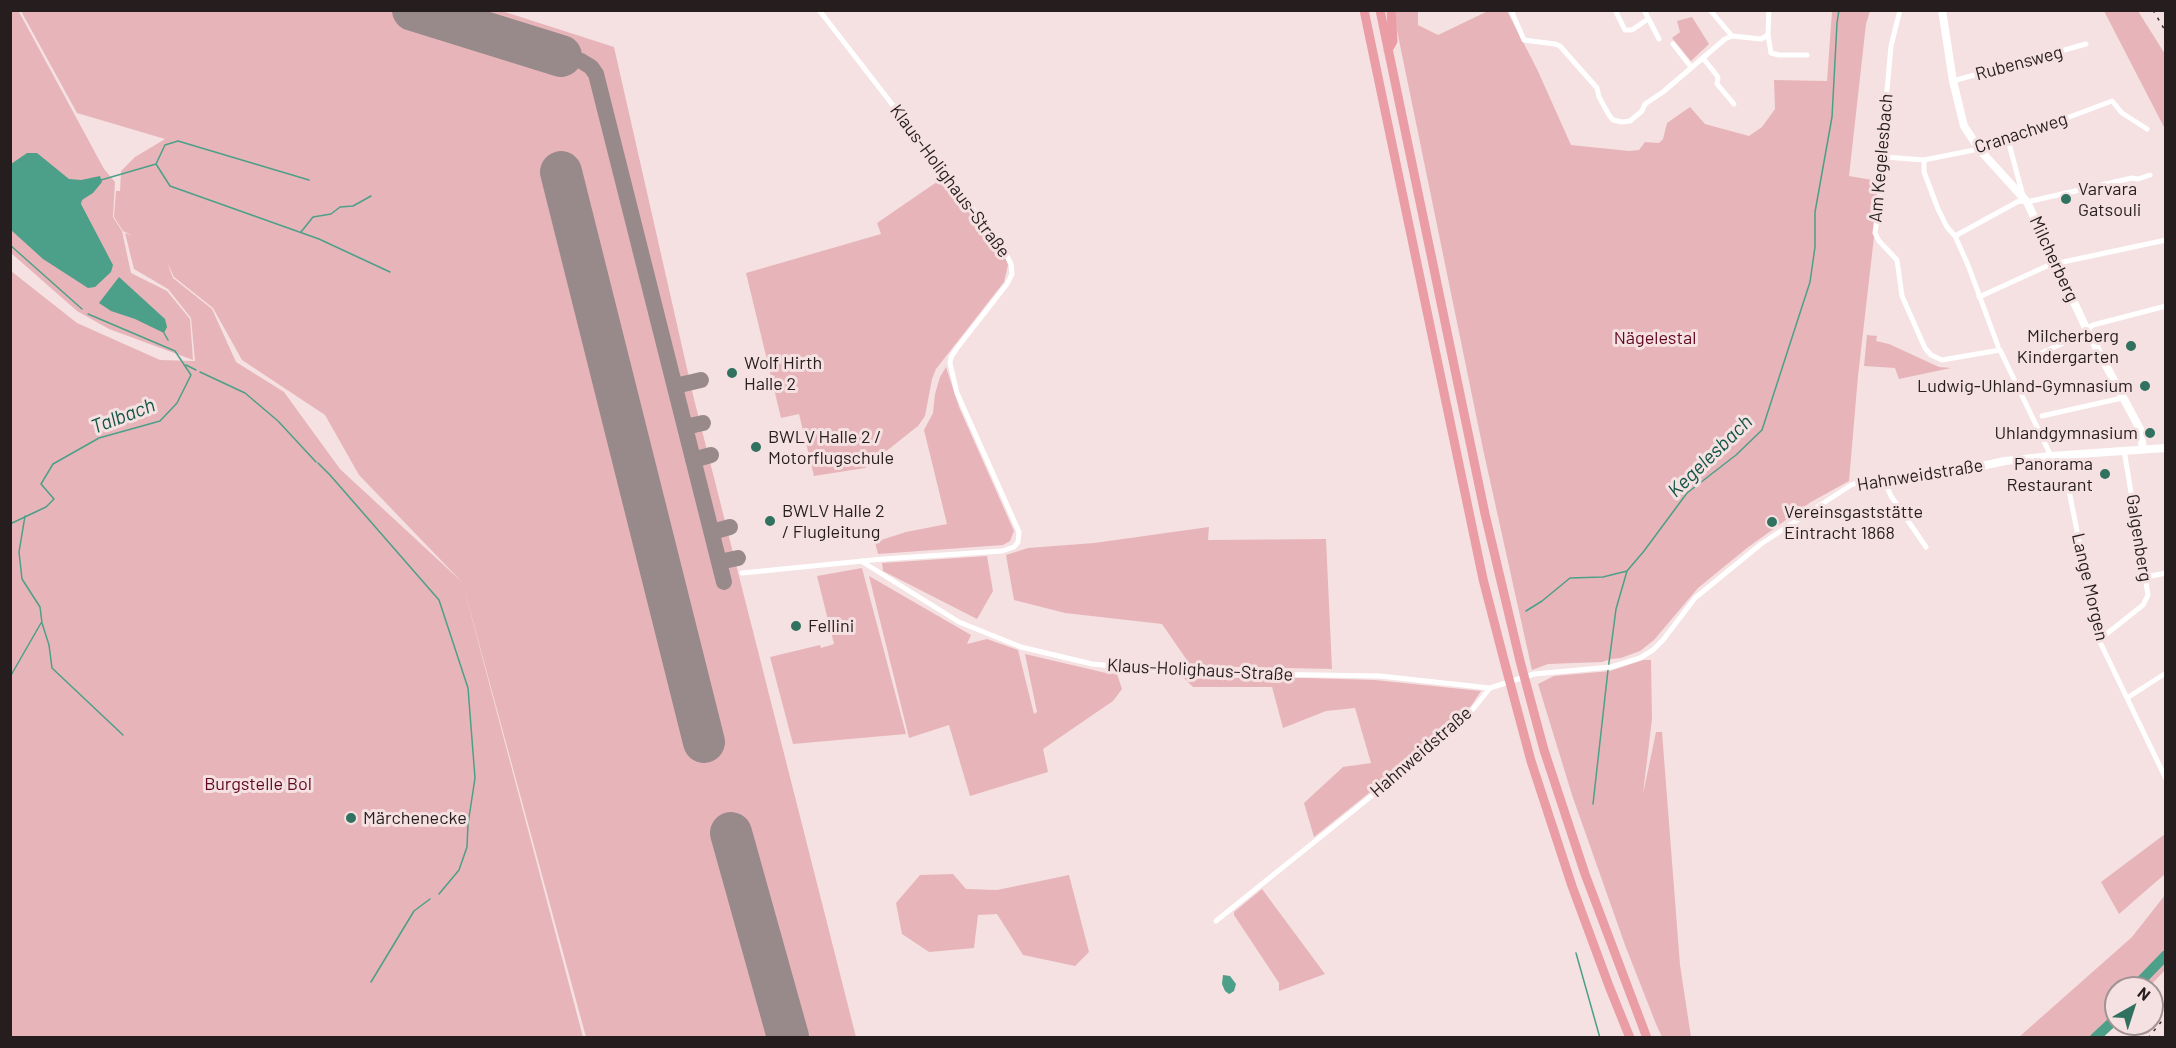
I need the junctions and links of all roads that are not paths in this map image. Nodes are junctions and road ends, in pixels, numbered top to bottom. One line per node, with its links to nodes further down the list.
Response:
1 (819, 10): 48 (street, Klaus-Holighaus-Straße)
2 (1364, 10): 58 (highway)
3 (1380, 10): 18 (highway)
4 (1391, 10): 18 (highway)
5 (1511, 10): 21 (street)
6 (1615, 10): 12 (street)
7 (1644, 10): 12 (street)
8 (1710, 10): 14 (street)
9 (1769, 10): 13 (street)
10 (1900, 10): 27 (street, Am Kegelesbach)
11 (1942, 10): 22 (street, Milcherberg)
12 (1648, 19): 15 (street)
13 (1768, 35): 14 (street); 19 (street)
14 (1732, 36): 20 (street)
15 (1659, 39)
16 (1672, 44): 21 (street)
17 (2086, 44): 22 (street, Rubensweg)
18 (1388, 50): 59 (highway)
19 (1808, 55)
20 (1703, 58): 21 (street); 23 (street)
21 (1691, 67)
22 (1953, 81): 26 (street, Milcherberg)
23 (1734, 104)
24 (2147, 129): 25 (street, Cranachweg)
25 (2008, 140): 26 (street, Cranachweg); 30 (street, Milcherberg)
26 (1979, 148): 28 (street, Cranachweg); 30 (street, Milcherberg)
27 (1885, 158): 28 (street, Cranachweg); 44 (street, Am Kegelesbach)
28 (1924, 160): 31 (street)
29 (2150, 175): 30 (street)
30 (2025, 201): 31 (street); 33 (street, Milcherberg)
31 (1955, 236): 34 (street)
32 (2166, 240): 33 (street)
33 (2057, 265): 34 (street); 36 (street, Milcherberg)
34 (1978, 297): 37 (street)
35 (2166, 306): 36 (street)
36 (2087, 330): 38 (street); 39 (street, Milcherberg)
37 (1998, 346)
38 (2031, 358)
39 (2122, 398): 40 (street); 42 (street, Milcherberg)
40 (2042, 416)
41 (2166, 448): 42 (street, Hahnweidstraße)
42 (2143, 449): 43 (street, Hahnweidstraße)
43 (2124, 450): 44 (street, Hahnweidstraße); 51 (street, Galgenberg)
44 (2051, 456): 45 (street, Hahnweidstraße)
45 (1884, 480): 47 (street); 54 (street, Hahnweidstraße)
46 (2069, 491): 52 (street, Lange Morgen)
47 (1926, 547)
48 (861, 561): 49 (street, Klaus-Holighaus-Straße); 54 (street, Klaus-Holighaus-Straße)
49 (742, 573)
50 (2166, 573): 51 (street)
51 (2146, 577): 52 (street, Galgenberg)
52 (2099, 640): 55 (street, Lange Morgen)
53 (2166, 673): 55 (street)
54 (1490, 688): 57 (street, Hahnweidstraße)
55 (2127, 698): 56 (street, Lange Morgen)
56 (2165, 779)
57 (1216, 921)
58 (1630, 1038)
59 (1647, 1038)

